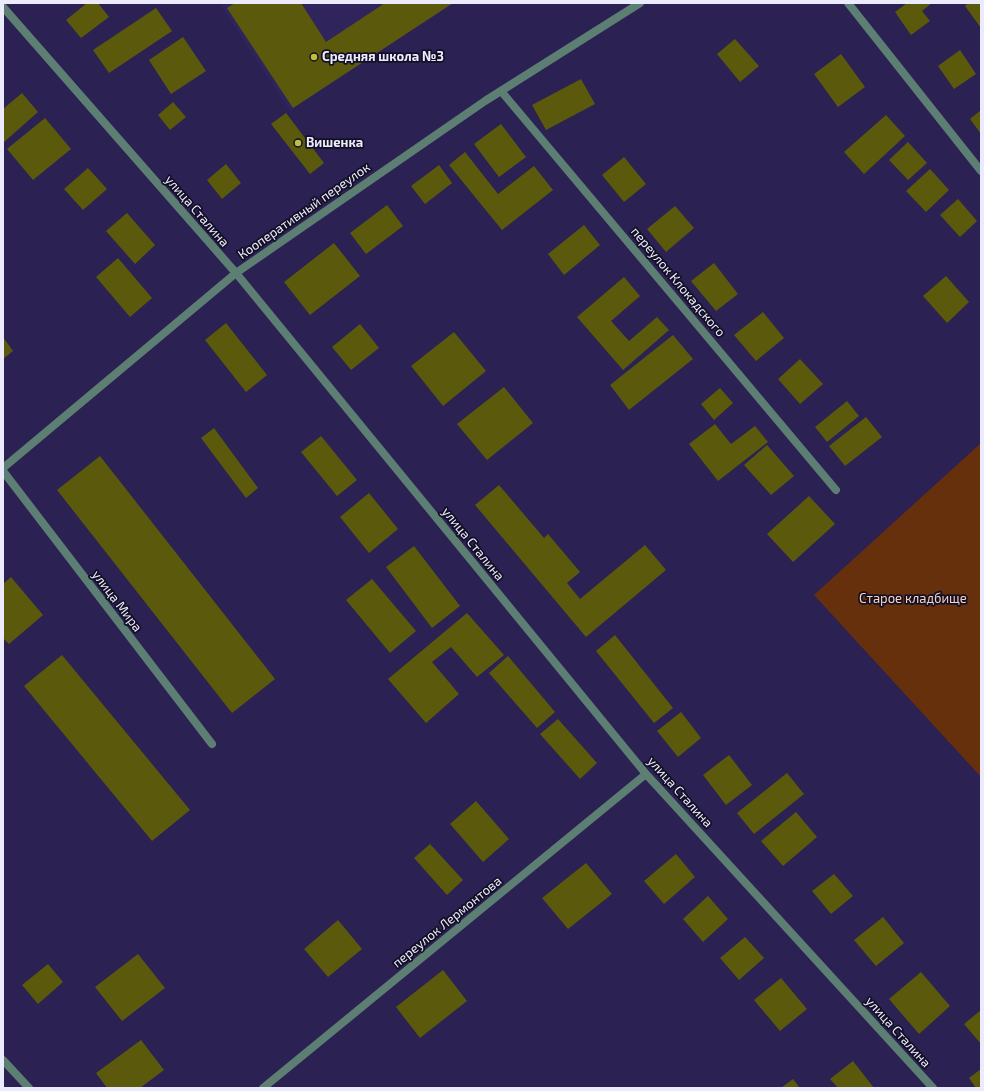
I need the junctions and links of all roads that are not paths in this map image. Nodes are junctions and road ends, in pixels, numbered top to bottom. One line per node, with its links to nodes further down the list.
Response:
1 (640, 3): 4 (street, Кооперативный переулок)
2 (848, 3): 5 (street)
3 (3, 7): 6 (street, улица Сталина)
4 (501, 90): 6 (street, Кооперативный переулок); 9 (street, переулок Клокадского)
5 (981, 171)
6 (236, 273): 7 (street, Кооперативный переулок); 11 (street, улица Сталина)
7 (3, 468)
8 (3, 471): 10 (street, улица Мира)
9 (836, 490)
10 (212, 744)
11 (646, 774): 14 (street, переулок Лермонтова); 15 (street, улица Сталина)
12 (3, 1060): 13 (street)
13 (29, 1088)
14 (263, 1088)
15 (933, 1088)

